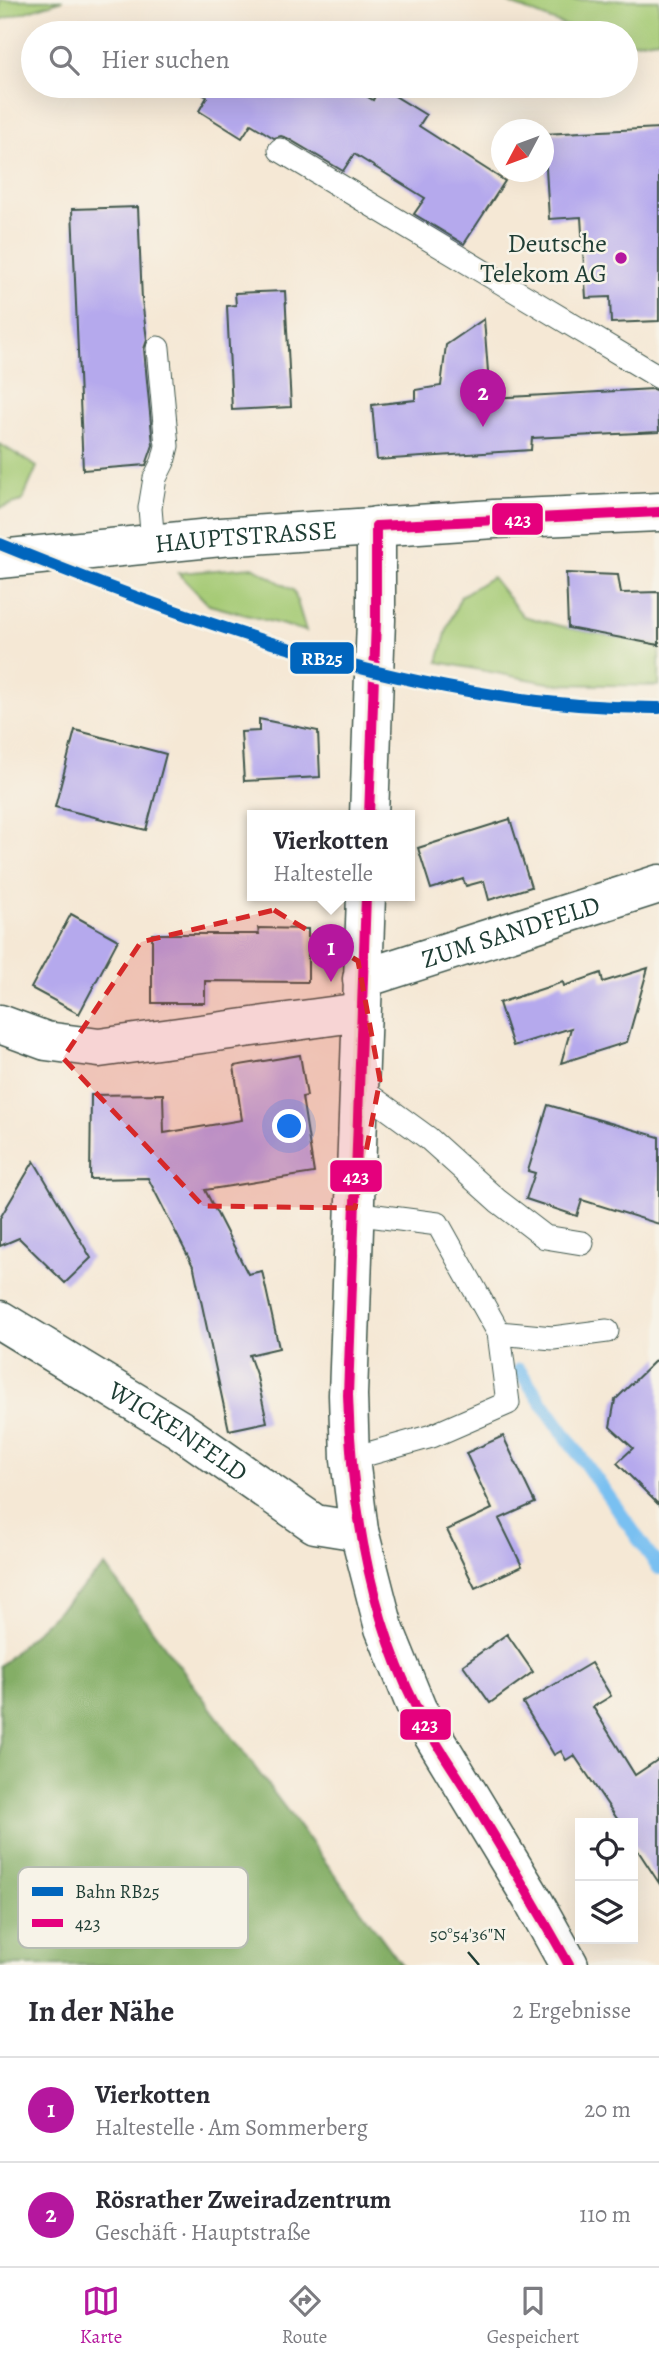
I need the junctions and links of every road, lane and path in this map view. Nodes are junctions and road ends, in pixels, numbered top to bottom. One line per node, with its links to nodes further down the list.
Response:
1 (280, 150): 3 (lane)
2 (158, 348): 6 (lane)
3 (659, 377)
4 (659, 512): 5 (street, HAUPTSTRASSE)
5 (376, 526): 6 (street, HAUPTSTRASSE); 8 (street)
6 (153, 544): 7 (street, HAUPTSTRASSE)
7 (0, 559)
8 (369, 810)
9 (659, 884): 11 (street, ZUM SANDFELD)
10 (366, 901): 11 (street)
11 (362, 996): 12 (street, ZUM SANDFELD); 13 (street)
12 (0, 1024)
13 (358, 1087): 14 (street); 15 (lane)
14 (353, 1213): 18 (lane); 19 (street)
15 (582, 1243)
16 (0, 1321): 20 (street, WICKENFELD)
17 (607, 1331): 18 (lane)
18 (499, 1333): 19 (lane)
19 (350, 1460): 20 (street)
20 (359, 1531): 21 (street)
21 (569, 1965)

